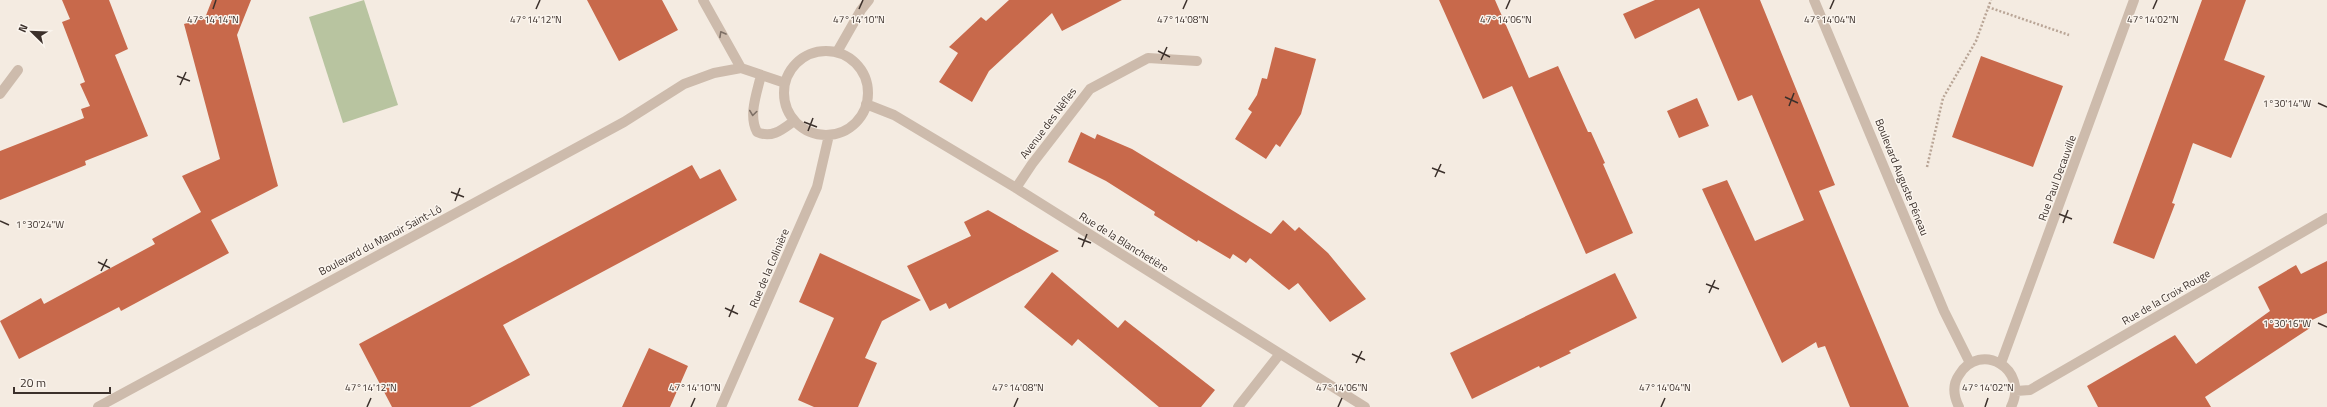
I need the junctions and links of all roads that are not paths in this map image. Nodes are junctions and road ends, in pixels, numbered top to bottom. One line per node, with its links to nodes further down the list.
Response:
1 (703, 0): 7 (street, one-way to 1)
2 (869, 0): 5 (street)
3 (1814, 0): 18 (street, Boulevard Auguste Péneau)
4 (2134, 0): 19 (street, Rue Paul Decauville)
5 (837, 52): 10 (street); 12 (street)
6 (1197, 61): 15 (street, Avenue des Nèfles)
7 (741, 68): 9 (street); 21 (street, Boulevard du Manoir Saint-Lô)
8 (18, 70): 11 (street)
9 (761, 75): 10 (street); 13 (street, one-way to 13)
10 (785, 83): 13 (street)
11 (0, 94)
12 (866, 104): 14 (street); 15 (street, Rue de la Blanchetière)
13 (794, 121): 14 (street)
14 (829, 135): 22 (street, Rue de la Colinière)
15 (1016, 188): 17 (street, Rue de la Blanchetière)
16 (2327, 218): 20 (street, Rue de la Croix Rouge)
17 (1279, 355): 23 (street); 24 (street, Rue de la Blanchetière)
18 (1970, 363): 19 (street); 25 (street)
19 (2001, 364): 20 (street)
20 (2016, 392): 26 (street)
21 (98, 407)
22 (721, 407)
23 (1238, 407)
24 (1365, 407)
25 (1959, 407)
26 (2011, 407)

